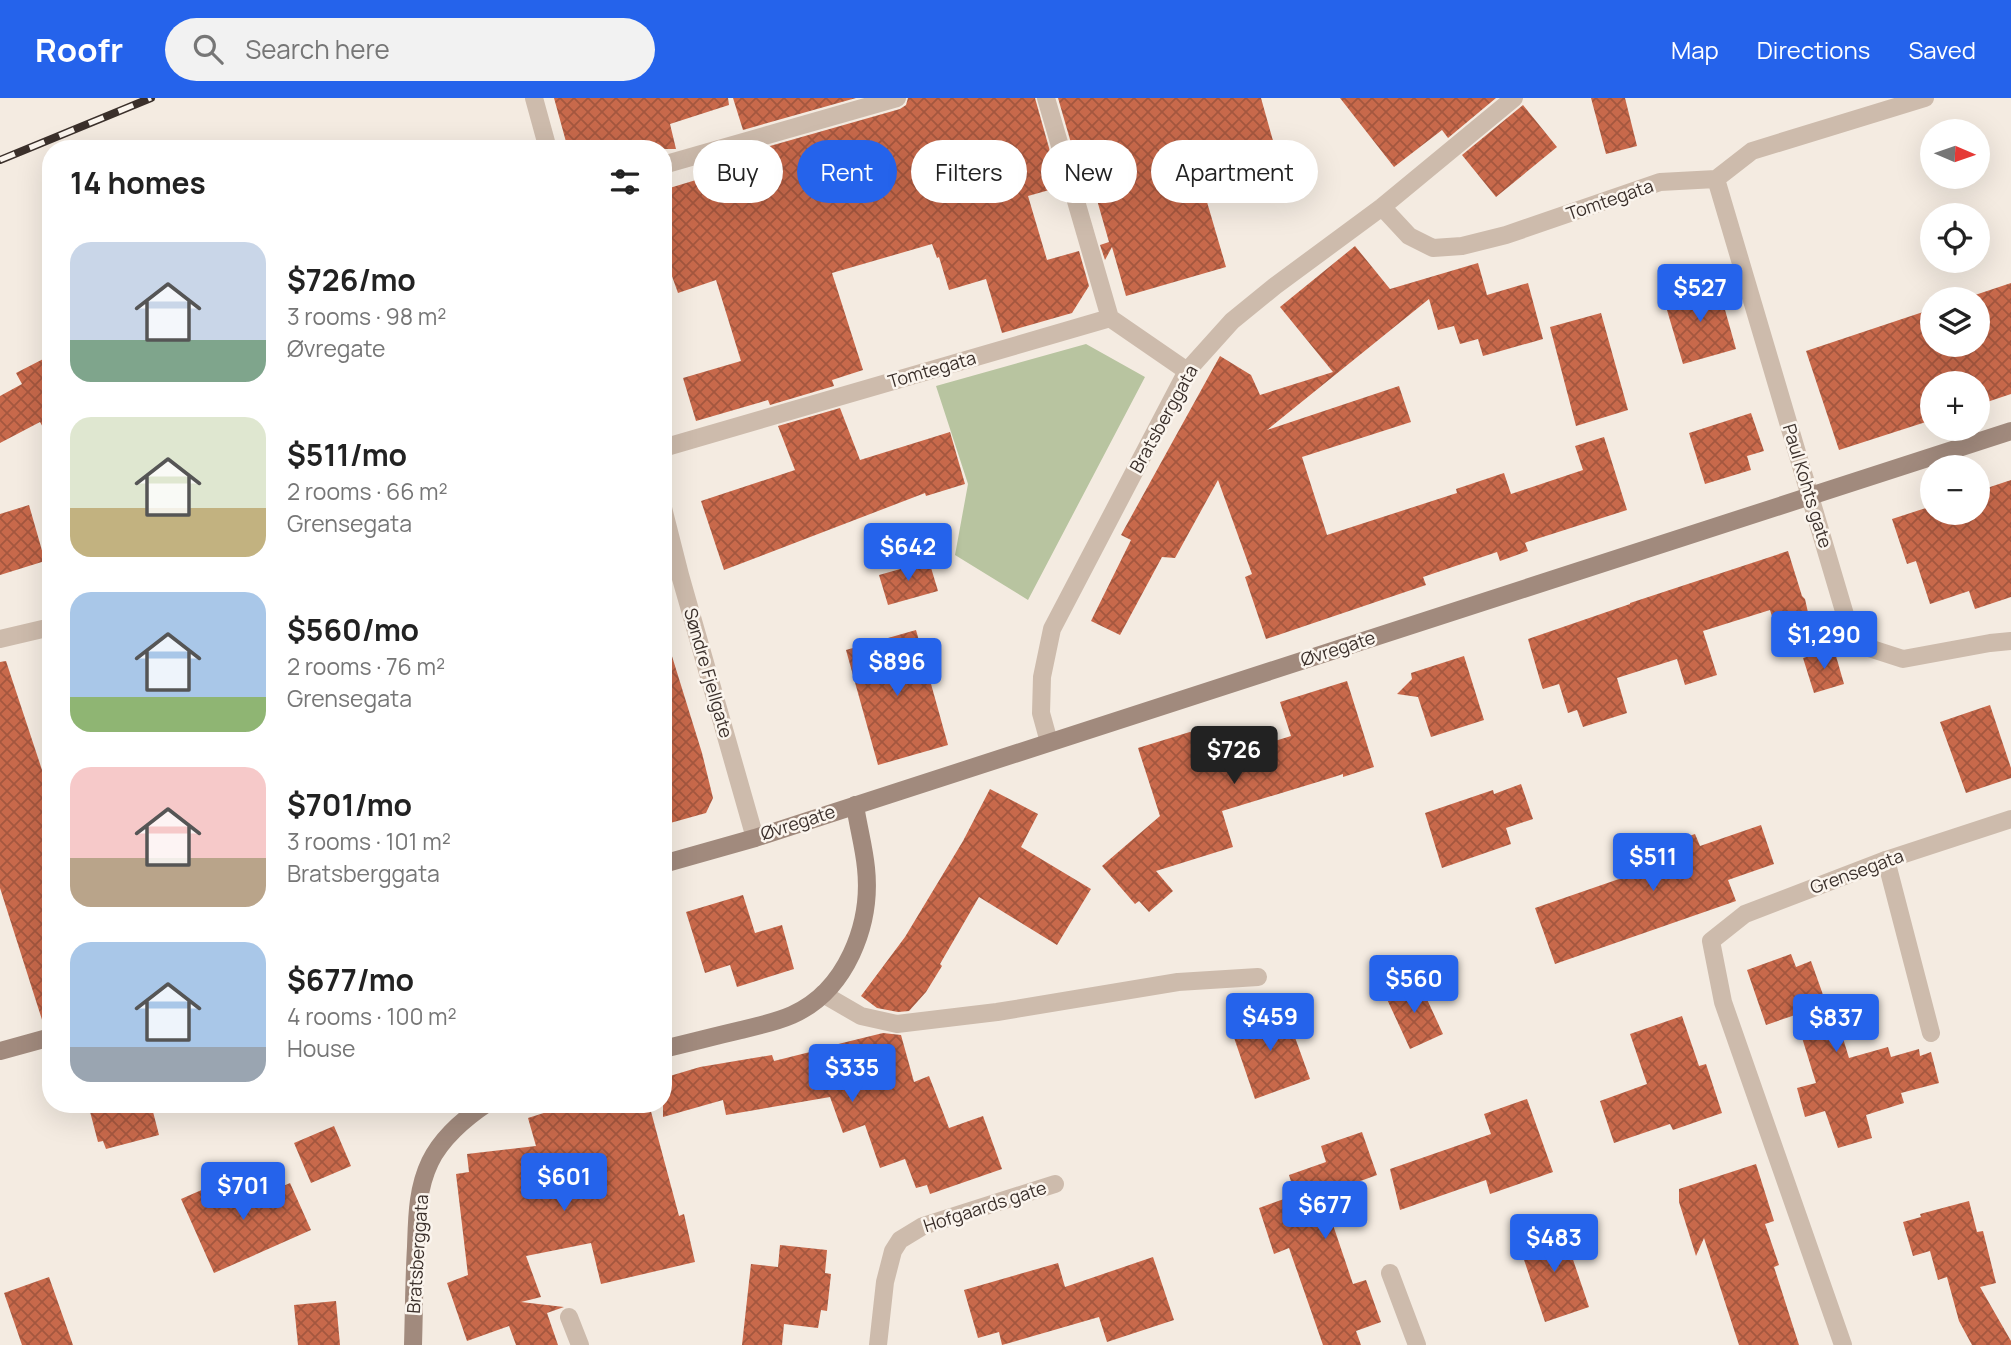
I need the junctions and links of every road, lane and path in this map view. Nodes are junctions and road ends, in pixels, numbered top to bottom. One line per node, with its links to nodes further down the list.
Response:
1 (534, 98): 6 (street)
2 (897, 98): 7 (street)
3 (1046, 98): 10 (street)
4 (1514, 98): 9 (street, Bratsberggata)
5 (1925, 98): 8 (street)
6 (546, 140)
7 (672, 162)
8 (1716, 179): 9 (street, Tomtegata); 14 (street, Paul Kohts gate)
9 (1382, 207): 11 (street, Bratsberggata)
10 (1110, 318): 11 (street); 13 (street, Tomtegata)
11 (1187, 371): 19 (street, Bratsberggata)
12 (2011, 432): 14 (street, Øvregate)
13 (672, 445)
14 (1810, 497): 18 (street, Paul Kohts gate); 19 (street, Øvregate)
15 (672, 580): 22 (street, Søndre Fjellgate)
16 (42, 629): 17 (street)
17 (0, 639)
18 (2011, 641)
19 (1049, 742): 20 (street, Øvregate)
20 (855, 805): 22 (street, Øvregate); 26 (street)
21 (2011, 819): 23 (street, Grensegata)
22 (755, 838): 24 (street, Øvregate)
23 (1886, 860): 27 (street); 39 (street, Grensegata)
24 (672, 861)
25 (1258, 977): 26 (street)
26 (823, 994): 29 (street)
27 (1931, 1033)
28 (42, 1039): 30 (street)
29 (672, 1047)
30 (0, 1051)
31 (475, 1113): 35 (street, Bratsberggata)
32 (1055, 1184): 37 (street, Hofgaards gate)
33 (1390, 1273): 38 (street)
34 (569, 1317): 36 (street)
35 (412, 1345)
36 (580, 1345)
37 (878, 1345)
38 (1416, 1345)
39 (1843, 1345)

